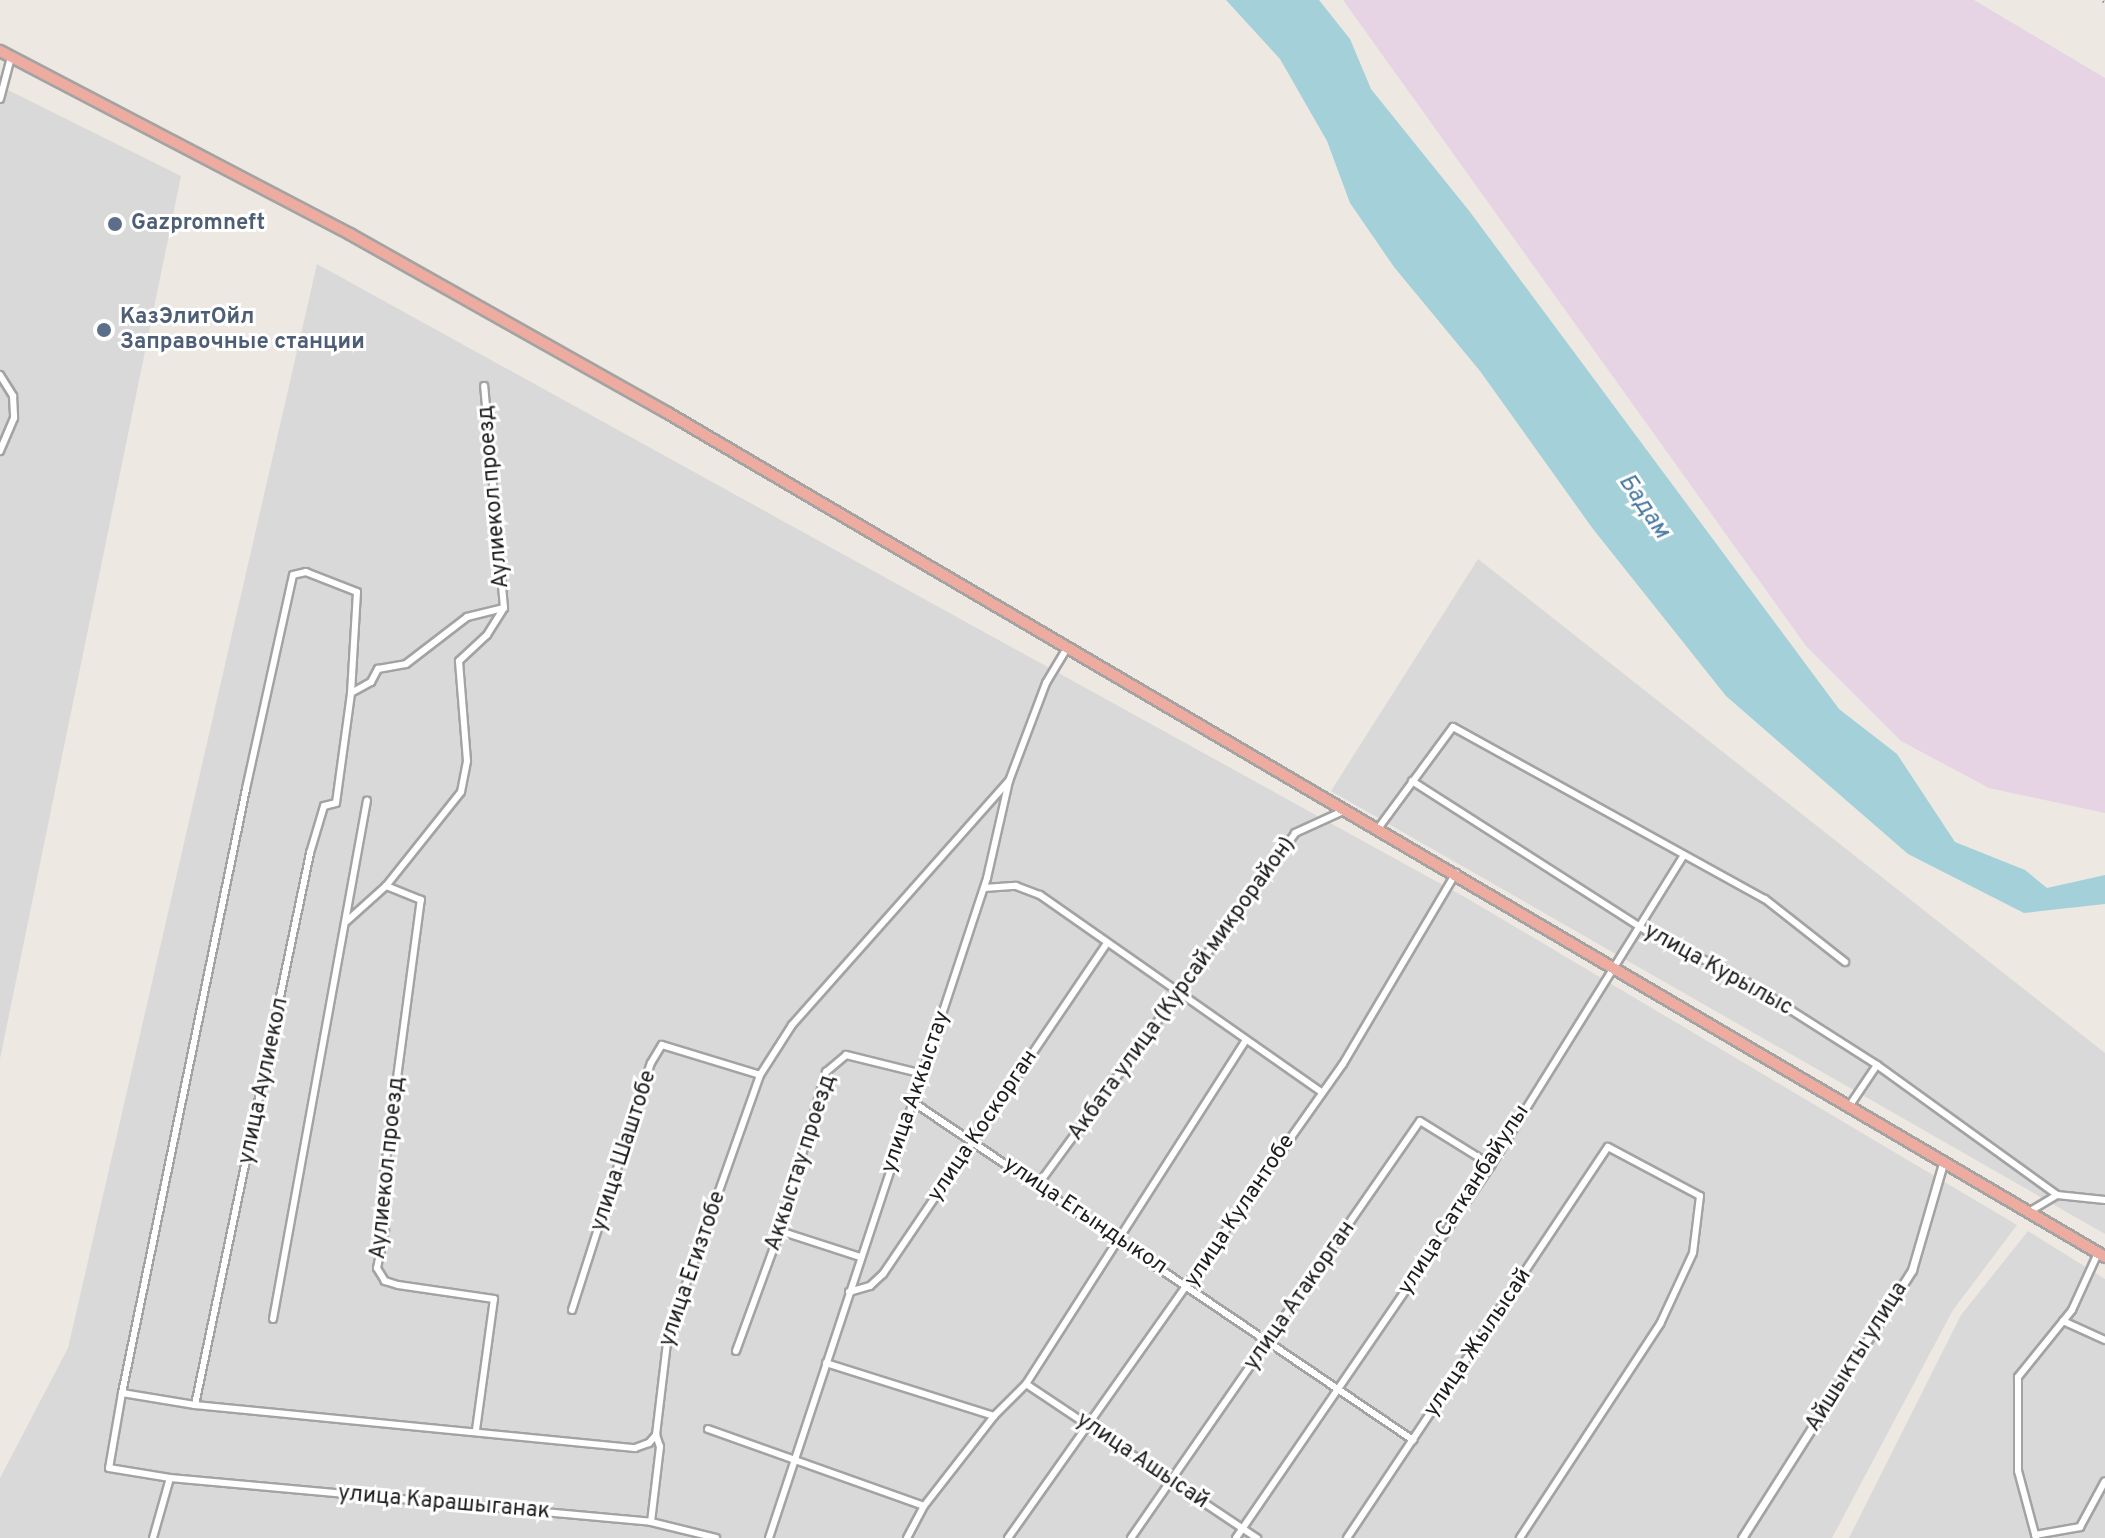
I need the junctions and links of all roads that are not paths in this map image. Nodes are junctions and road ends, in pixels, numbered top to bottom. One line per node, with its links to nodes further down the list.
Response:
1 (0, 51): 2 (highway)
2 (11, 57): 3 (street); 10 (highway)
3 (0, 99)
4 (0, 375): 7 (street)
5 (484, 386): 9 (street, Аулиекол проезд)
6 (0, 427): 7 (street)
7 (9, 432): 8 (street)
8 (0, 451)
9 (504, 608): 11 (street, Аулиекол проезд); 19 (street, Аулиекол проезд)
10 (1067, 648): 12 (street, улица Аккыстау); 15 (highway)
11 (351, 693): 56 (street); 57 (street, улица Аулиекол)
12 (1009, 781): 20 (street, улица Аккыстау); 30 (street, улица Егизтобе)
13 (1412, 781): 16 (street); 17 (street); 22 (street, улица Курылыс)
14 (367, 800): 21 (street)
15 (1343, 811): 16 (highway); 26 (street, Акбата улица (Курсай микрорайон))
16 (1377, 830): 18 (highway)
17 (1683, 857): 22 (street, улица Сатканбайулы); 24 (street)
18 (1456, 873): 25 (highway); 31 (street, улица Кулантобе)
19 (386, 886): 21 (street, Аулиекол проезд); 61 (street, Аулиекол проезд)
20 (984, 888): 23 (street); 29 (street, улица Аккыстау)
21 (345, 923): 48 (street)
22 (1642, 928): 25 (street, улица Сатканбайулы); 28 (street, улица Курылыс)
23 (1106, 945): 26 (street); 34 (street, улица Коскорган)
24 (1845, 962)
25 (1610, 968): 33 (highway); 36 (street, улица Сатканбайулы)
26 (1176, 994): 27 (street); 37 (street, Акбата улица (Курсай микрорайон))
27 (1245, 1042): 31 (street); 42 (street)
28 (1877, 1065): 33 (street); 38 (street, улица Курылыс)
29 (923, 1074): 32 (street, улица Аккыстау); 41 (street, Аккыстау проезд)
30 (760, 1075): 47 (street, улица Шаштобе); 62 (street, улица Егизтобе)
31 (1320, 1091): 45 (street, улица Кулантобе)
32 (913, 1102): 34 (street, улица Егындыкол); 44 (street, улица Аккыстау)
33 (1848, 1108): 35 (highway)
34 (973, 1139): 37 (street, улица Егындыкол); 46 (street, улица Коскорган)
35 (1943, 1163): 40 (highway); 82 (street, Айшыкты улица)
36 (1491, 1165): 51 (street, улица Атакорган); 55 (street, улица Сатканбайулы)
37 (1037, 1186): 42 (street, улица Егындыкол)
38 (2057, 1195): 39 (street); 40 (street)
39 (2105, 1200)
40 (2027, 1213): 43 (highway)
41 (780, 1231): 44 (street); 52 (street, Аккыстау проезд)
42 (1118, 1239): 45 (street, улица Егындыкол); 54 (street)
43 (2102, 1255): 49 (street)
44 (860, 1257): 46 (street, улица Аккыстау)
45 (1190, 1286): 51 (street, улица Егындыкол); 59 (street, улица Кулантобе)
46 (849, 1292): 53 (street, улица Аккыстау)
47 (572, 1310)
48 (273, 1319)
49 (2063, 1321): 50 (street); 71 (street)
50 (2105, 1340)
51 (1269, 1342): 55 (street, улица Егындыкол); 66 (street, улица Атакорган)
52 (736, 1351)
53 (826, 1363): 58 (street); 64 (street, улица Аккыстау)
54 (1026, 1384): 58 (street); 59 (street, улица Ашысай)
55 (1340, 1386): 63 (street, улица Егындыкол); 70 (street, улица Сатканбайулы)
56 (122, 1393): 57 (street); 65 (street, улица Карашыганак)
57 (195, 1405): 61 (street)
58 (994, 1416): 68 (street)
59 (1087, 1425): 66 (street, улица Ашысай); 76 (street, улица Кулантобе)
60 (708, 1429): 64 (street)
61 (476, 1430): 62 (street)
62 (656, 1435): 69 (street, улица Егизтобе)
63 (1413, 1440): 80 (street, улица Жылысай); 81 (street, улица Жылысай)
64 (793, 1460): 68 (street); 74 (street, улица Аккыстау)
65 (170, 1478): 69 (street, улица Карашыганак); 72 (street)
66 (1171, 1480): 70 (street, улица Ашысай); 77 (street, улица Атакорган)
67 (2105, 1481): 71 (street)
68 (924, 1506): 75 (street)
69 (651, 1522): 73 (street, улица Карашыганак)
70 (1243, 1528): 78 (street, улица Сатканбайулы); 79 (street, улица Ашысай)
71 (2036, 1536)
72 (153, 1538)
73 (716, 1538)
74 (769, 1538)
75 (907, 1538)
76 (1008, 1538)
77 (1131, 1538)
78 (1236, 1538)
79 (1257, 1538)
80 (1347, 1538)
81 (1520, 1538)
82 (1742, 1538)

